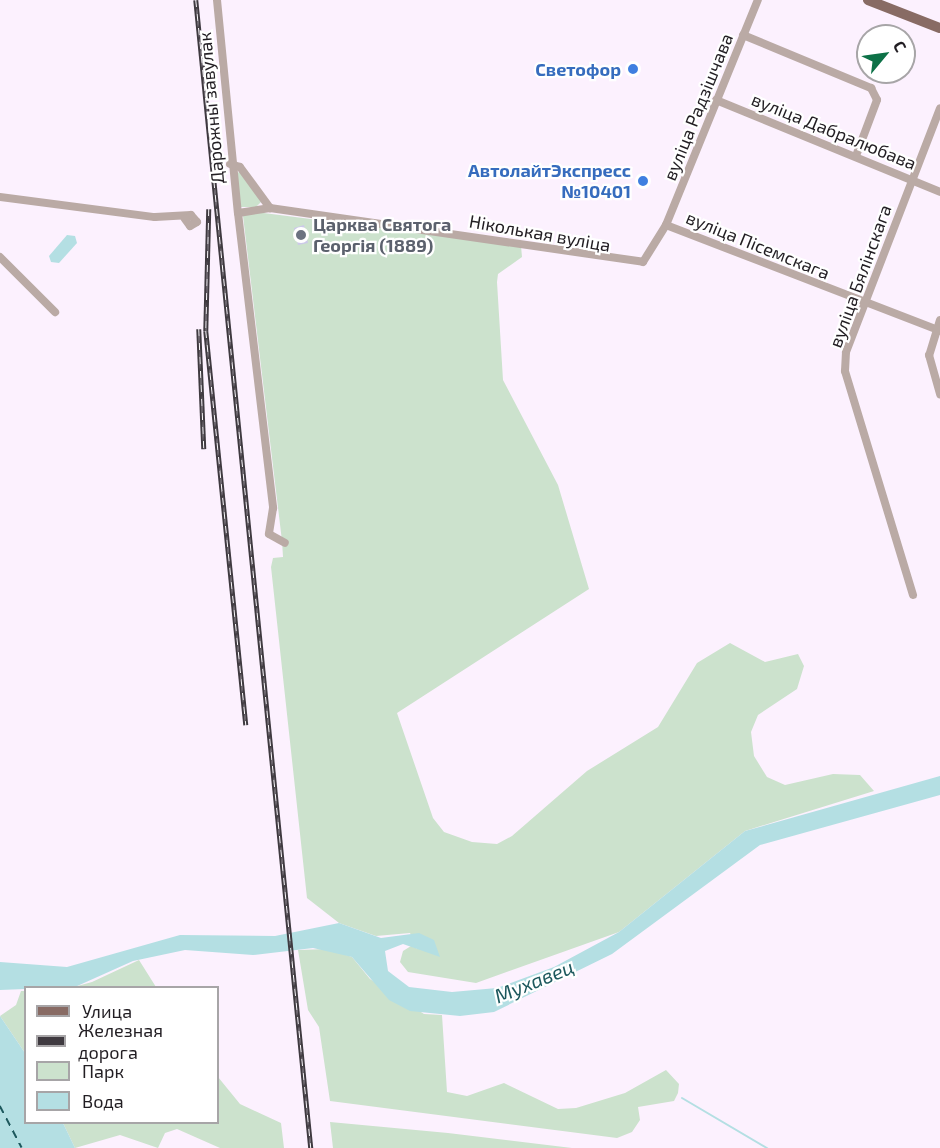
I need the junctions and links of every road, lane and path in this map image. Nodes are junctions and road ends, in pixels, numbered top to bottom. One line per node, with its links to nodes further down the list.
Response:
1 (217, 0): 9 (street, Дарожны завулак)
2 (758, 0): 5 (street, вуліца Радзішчава)
3 (868, 0): 4 (main road)
4 (940, 28)
5 (743, 35): 6 (street, вуліца Радзішчава); 8 (street)
6 (716, 100): 8 (street, вуліца Дабралюбава); 16 (street, вуліца Радзішчава)
7 (940, 109): 10 (street, вуліца Бялінскага)
8 (856, 156): 10 (street, вуліца Дабралюбава)
9 (230, 164): 13 (street); 14 (street, Дарожны завулак)
10 (913, 179): 11 (street, вуліца Дабралюбава); 18 (street, вуліца Бялінскага)
11 (940, 192)
12 (0, 197): 15 (street)
13 (270, 208): 14 (street, Ніколькая вуліца); 16 (street, Ніколькая вуліца)
14 (238, 213): 23 (street, Дарожны завулак)
15 (185, 219)
16 (666, 225): 18 (street, вуліца Пісемскага)
17 (0, 257): 19 (street)
18 (865, 304): 21 (street, вуліца Пісемскага); 24 (street, вуліца Бялінскага)
19 (55, 312)
20 (940, 320): 21 (street)
21 (938, 330): 22 (street)
22 (940, 394)
23 (285, 543)
24 (913, 594)

